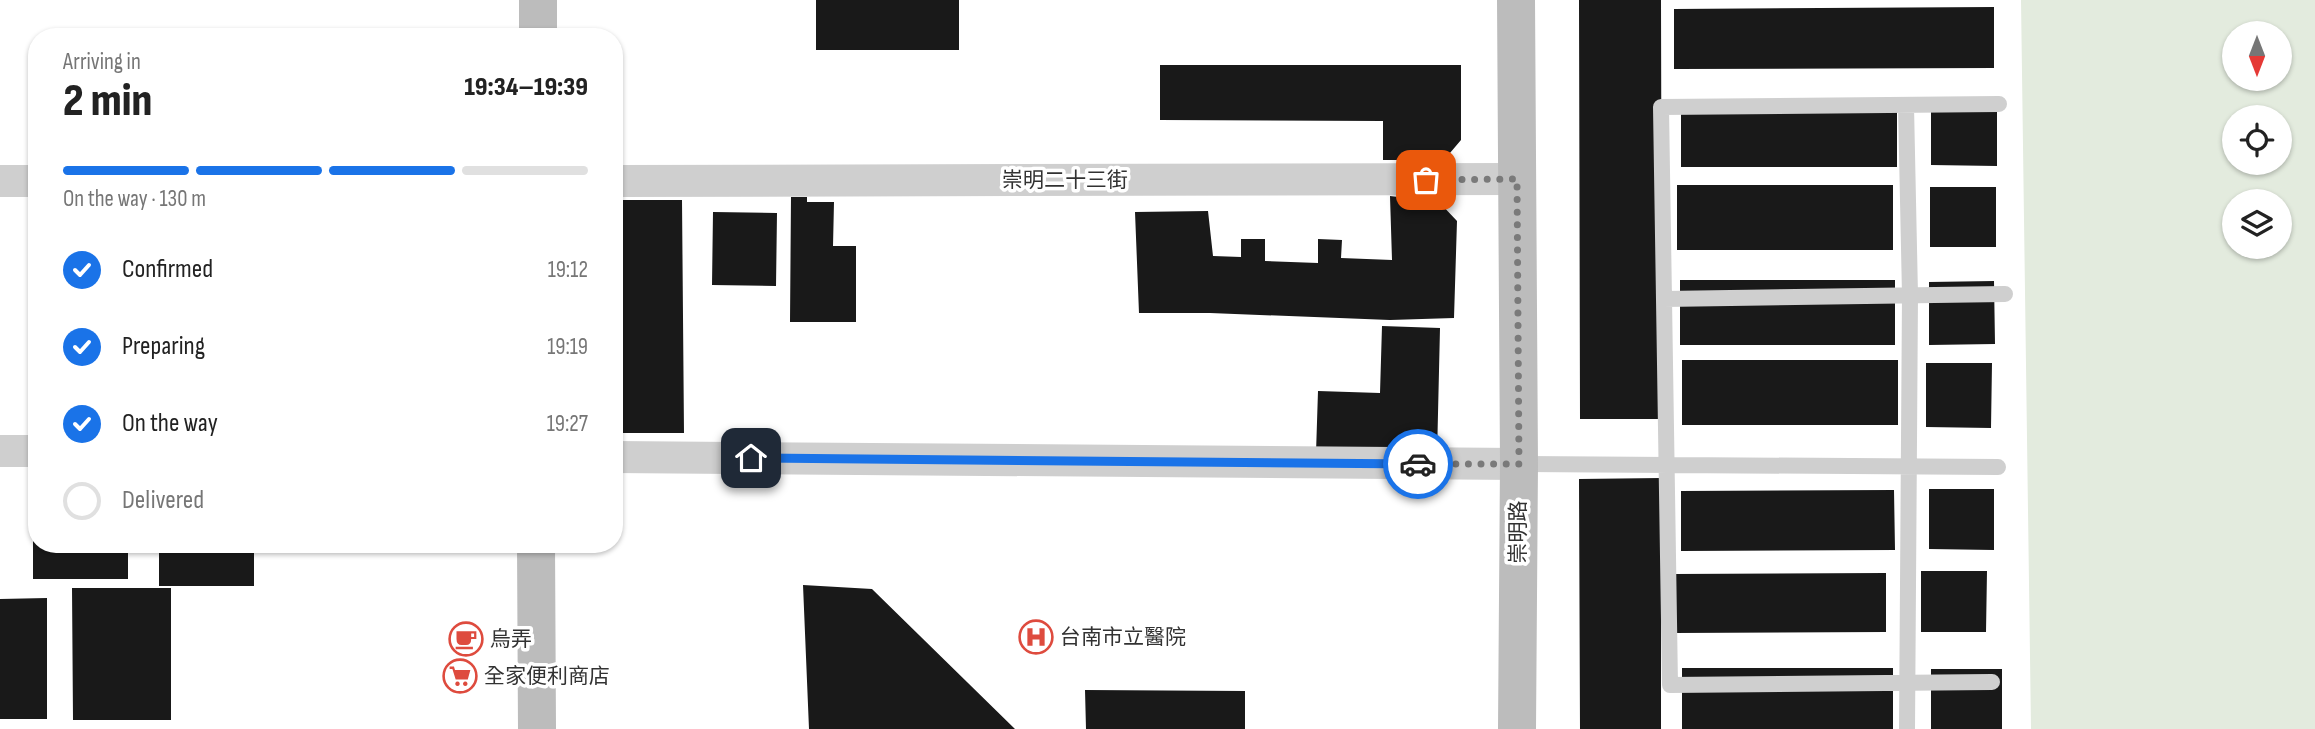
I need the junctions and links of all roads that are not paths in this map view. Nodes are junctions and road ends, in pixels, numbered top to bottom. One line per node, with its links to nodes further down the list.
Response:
1 (538, 0): 3 (street)
2 (1516, 0): 6 (street, 崇明路)
3 (538, 28)
4 (1999, 104): 5 (lane)
5 (1906, 106): 11 (lane); 12 (lane)
6 (1517, 179): 9 (street, 崇明二十三街); 16 (street, 崇明路)
7 (0, 181): 8 (street)
8 (28, 181)
9 (623, 181)
10 (2005, 294): 11 (lane)
11 (1910, 295): 12 (lane); 18 (lane)
12 (1664, 299): 17 (lane)
13 (0, 451): 14 (street)
14 (28, 451)
15 (623, 457): 16 (street)
16 (1519, 464): 17 (lane); 24 (street, 崇明路)
17 (1666, 465): 18 (lane); 22 (lane)
18 (1909, 467): 19 (lane); 22 (lane)
19 (1998, 467)
20 (536, 553): 23 (street)
21 (1992, 682): 22 (lane)
22 (1908, 683): 25 (lane)
23 (537, 729)
24 (1517, 729)
25 (1907, 729)

